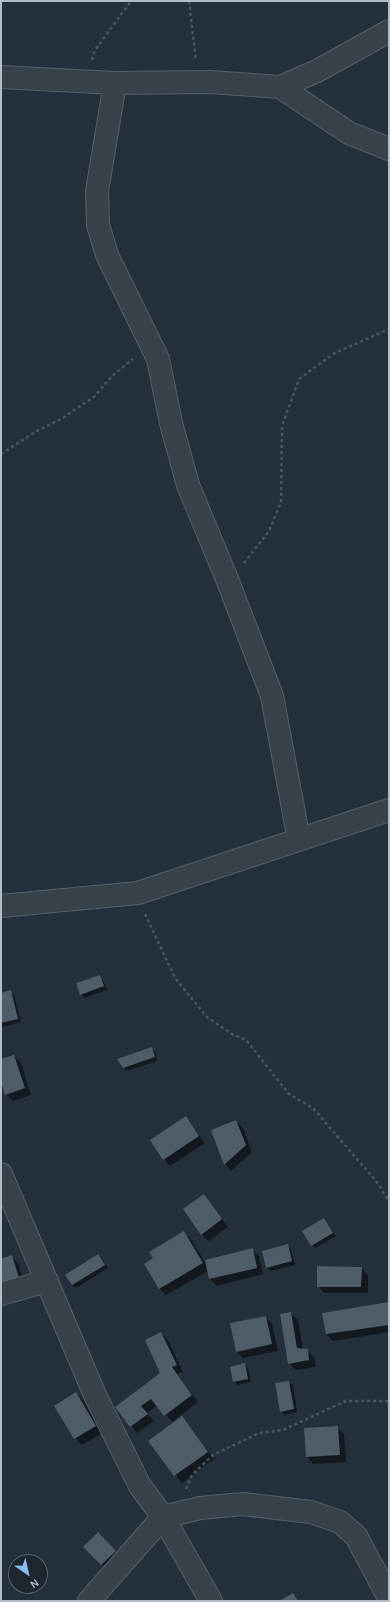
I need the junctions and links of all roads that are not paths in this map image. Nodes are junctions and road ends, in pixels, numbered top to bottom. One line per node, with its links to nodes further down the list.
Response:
1 (389, 31): 4 (street)
2 (1, 77): 3 (street)
3 (115, 83): 4 (street); 7 (street)
4 (280, 87): 5 (street)
5 (389, 149)
6 (389, 810): 7 (street)
7 (299, 840): 8 (street)
8 (1, 906)
9 (1, 1174): 10 (street)
10 (47, 1281): 11 (street); 12 (street)
11 (1, 1294)
12 (169, 1515): 13 (street); 14 (street); 15 (street)
13 (389, 1598)
14 (89, 1601)
15 (211, 1601)

